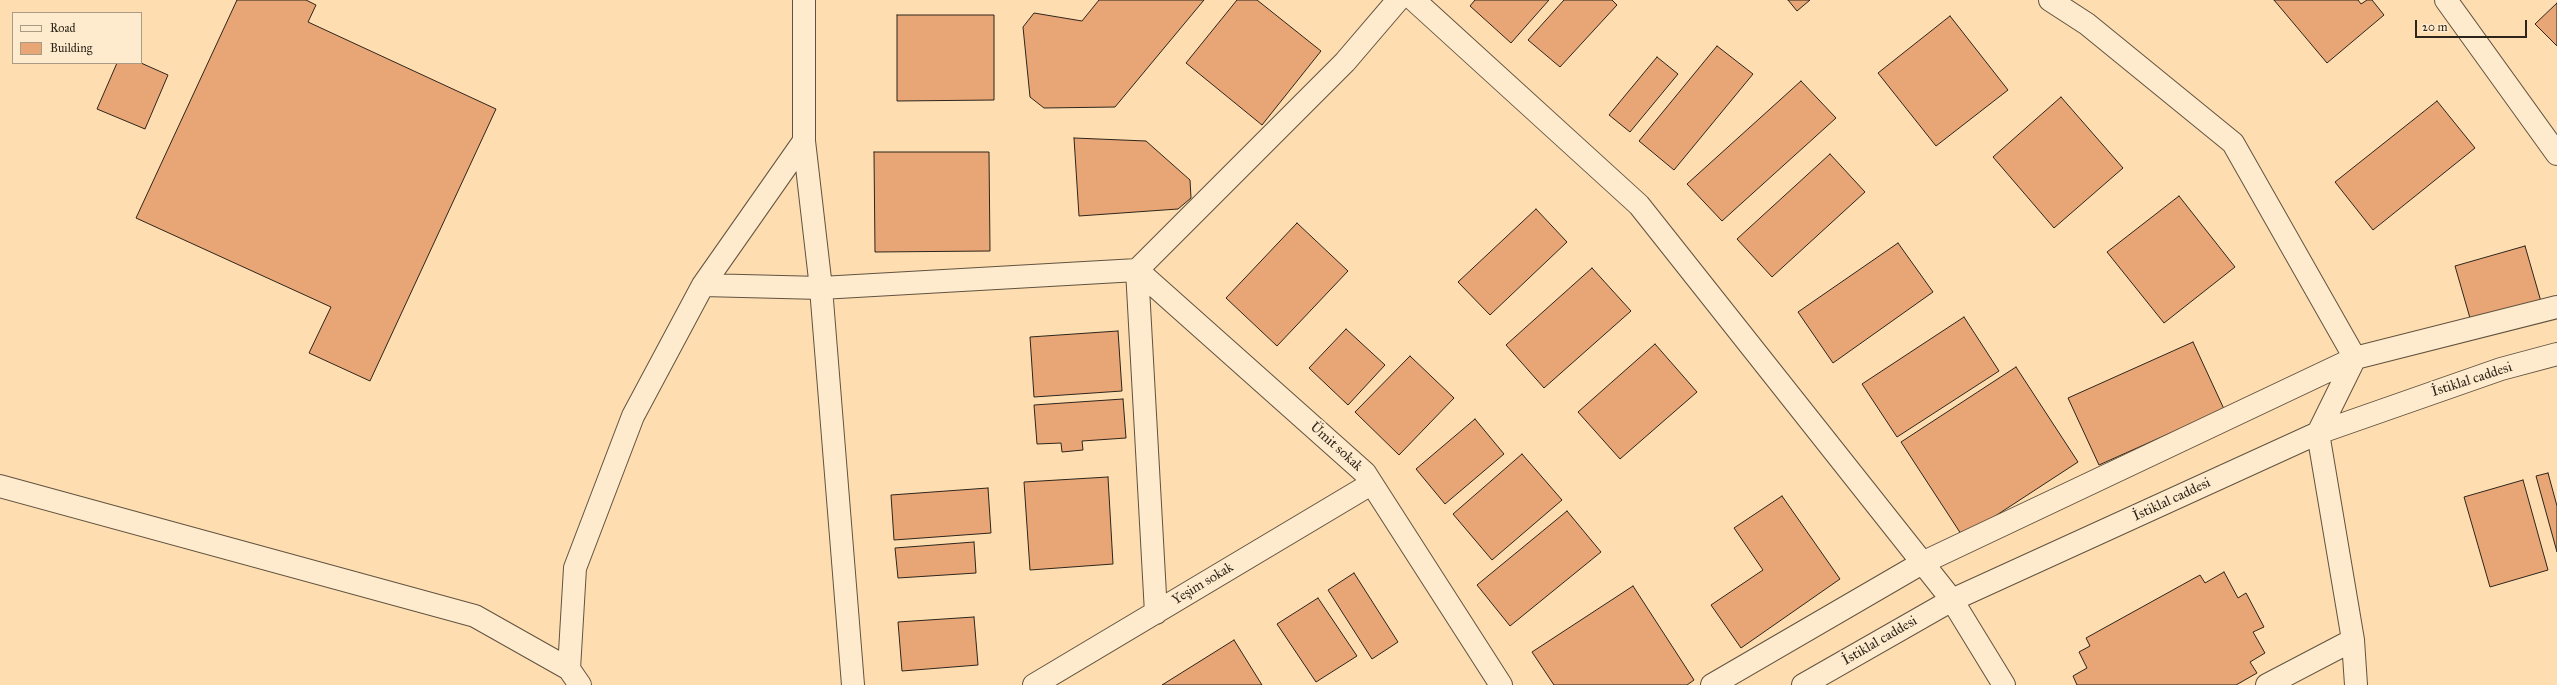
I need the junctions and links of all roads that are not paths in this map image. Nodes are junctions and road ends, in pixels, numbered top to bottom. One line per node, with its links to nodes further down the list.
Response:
1 (804, 0): 6 (street)
2 (1398, 0): 8 (street)
3 (1414, 0): 17 (street)
4 (2050, 0): 13 (street)
5 (2446, 0): 7 (street)
6 (804, 142): 9 (street); 10 (street)
7 (2557, 154)
8 (1137, 270): 10 (street); 15 (street, Ümit sokak); 19 (street)
9 (703, 285): 10 (street); 21 (street)
10 (821, 288): 22 (street)
11 (2557, 307): 13 (street)
12 (2557, 354): 14 (street, İstiklal caddesi)
13 (2355, 358): 14 (street); 17 (street)
14 (2318, 432): 18 (street, İstiklal caddesi); 20 (street)
15 (1371, 484): 19 (street, Yeşim sokak); 24 (street, Ümit sokak)
16 (0, 486): 21 (street)
17 (1922, 563): 18 (street); 25 (street)
18 (1952, 600): 26 (street, İstiklal caddesi); 27 (street)
19 (1156, 613): 23 (street, Yeşim sokak)
20 (2353, 640): 28 (street); 29 (street)
21 (574, 677)
22 (853, 685)
23 (1034, 685)
24 (1501, 685)
25 (1712, 685)
26 (1803, 685)
27 (2004, 685)
28 (2267, 685)
29 (2356, 685)

